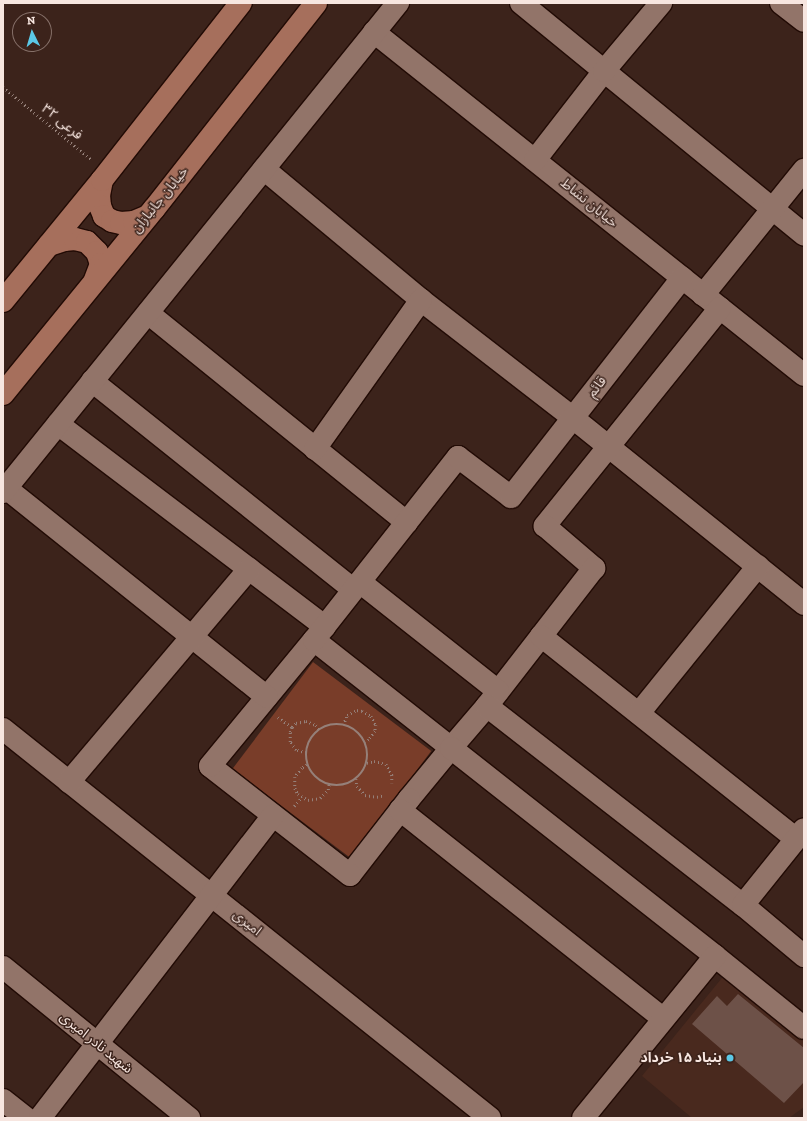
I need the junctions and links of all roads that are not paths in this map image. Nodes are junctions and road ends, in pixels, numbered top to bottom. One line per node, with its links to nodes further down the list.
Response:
1 (241, 3): 13 (main road)
2 (316, 3): 15 (main road, خیابان جانبازان)
3 (398, 3): 8 (street)
4 (521, 3): 9 (street)
5 (661, 3): 9 (street)
6 (781, 3): 7 (street)
7 (804, 21)
8 (374, 32): 10 (street, خیابان نشاط); 11 (street)
9 (604, 71): 10 (street); 14 (street)
10 (535, 160): 18 (street, خیابان نشاط)
11 (264, 169): 20 (street); 23 (street)
12 (804, 170): 14 (street)
13 (105, 177): 15 (main road); 17 (main road)
14 (772, 209): 16 (street); 22 (street)
15 (148, 216): 19 (main road, خیابان جانبازان)
16 (804, 235)
17 (49, 245): 19 (main road); 21 (main road)
18 (682, 278): 22 (street, خیابان نشاط); 27 (street, قائم)
19 (95, 280): 26 (main road, خیابان جانبازان)
20 (421, 300): 27 (street); 30 (street)
21 (3, 301)
22 (712, 301): 24 (street, خیابان نشاط); 29 (street)
23 (148, 313): 25 (street); 30 (street)
24 (804, 375)
25 (92, 381): 28 (street); 35 (street)
26 (3, 394)
27 (573, 418): 29 (street); 32 (street, قائم)
28 (58, 424): 31 (street); 34 (street)
29 (608, 447): 33 (street); 39 (street)
30 (315, 449): 32 (street)
31 (5, 490): 38 (street)
32 (407, 523): 35 (street)
33 (758, 566): 36 (street); 42 (street)
34 (249, 569): 37 (street); 38 (street)
35 (357, 586): 37 (street); 41 (street)
36 (804, 604)
37 (320, 634): 40 (street); 44 (street)
38 (192, 636): 40 (street); 45 (street)
39 (541, 636): 41 (street); 42 (street)
40 (267, 697): 47 (street)
41 (492, 698): 44 (street); 50 (street)
42 (638, 713): 48 (street)
43 (3, 729): 45 (street, امیری)
44 (450, 748): 46 (street); 51 (street)
45 (69, 782): 49 (street, امیری)
46 (400, 810): 47 (street); 54 (street)
47 (273, 815): 49 (street)
48 (800, 834): 50 (street)
49 (211, 895): 56 (street); 61 (street, امیری)
50 (743, 905): 52 (street)
51 (716, 956): 54 (street); 55 (street)
52 (804, 956)
53 (3, 967): 56 (street, شهید نادر امیری)
54 (662, 1018): 62 (street)
55 (804, 1028)
56 (98, 1044): 59 (street); 60 (street, شهید نادر امیری)
57 (3, 1100): 58 (street)
58 (26, 1118)
59 (40, 1118)
60 (189, 1118)
61 (490, 1118)
62 (582, 1118)

